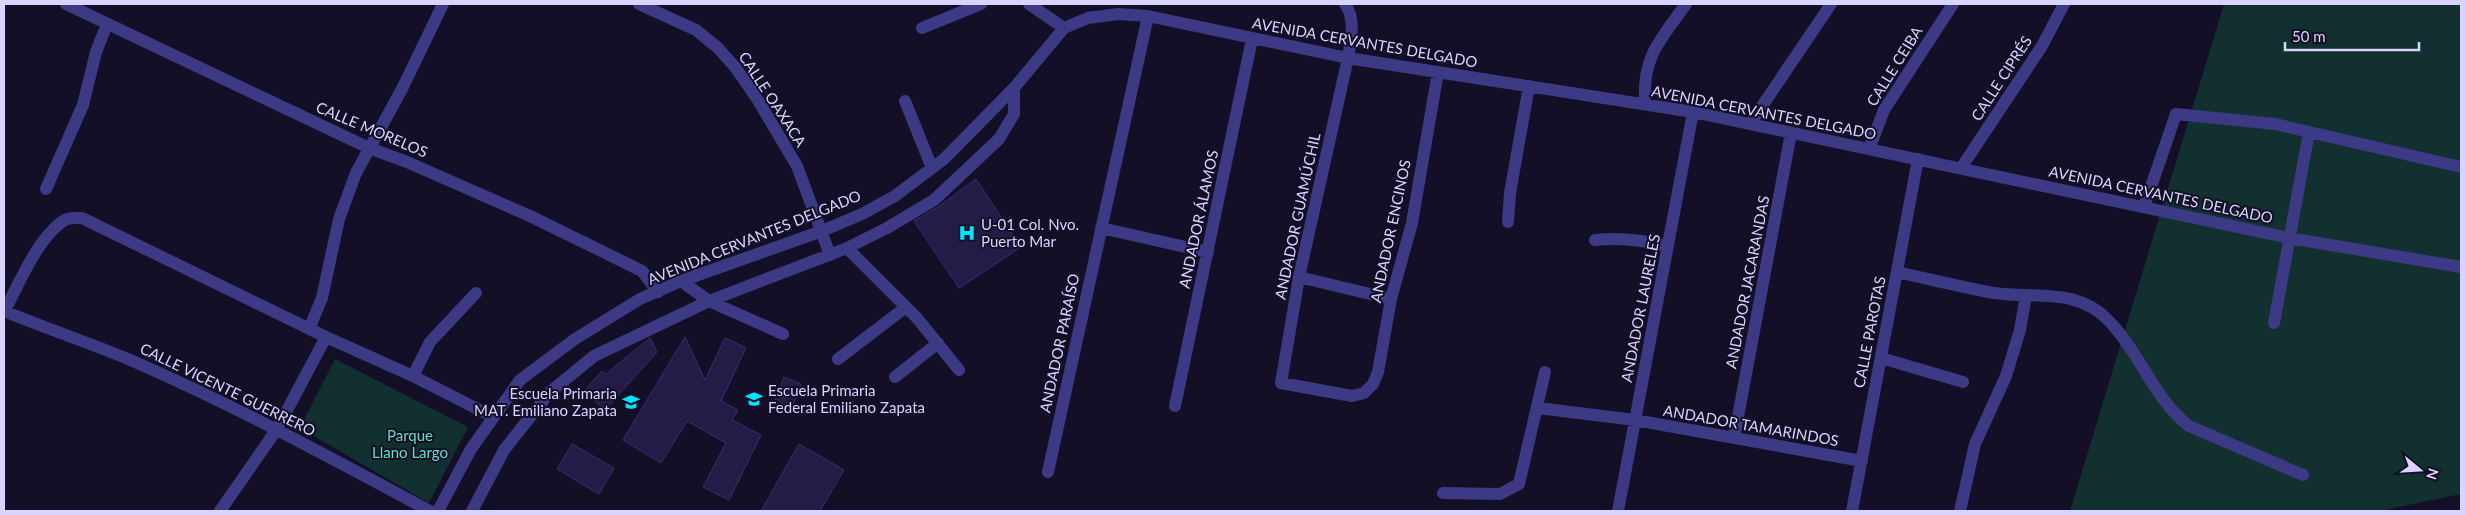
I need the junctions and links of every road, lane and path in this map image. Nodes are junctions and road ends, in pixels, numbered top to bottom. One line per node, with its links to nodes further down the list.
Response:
1 (66, 4): 12 (street, CALLE MORELOS)
2 (443, 4): 26 (street)
3 (639, 4): 38 (street, CALLE OAXACA)
4 (981, 4): 13 (street)
5 (1029, 4): 14 (street)
6 (1345, 4): 16 (street, ANDADOR GUAMÚCHIL)
7 (1686, 4): 21 (street)
8 (1831, 4): 23 (street)
9 (1953, 4): 27 (street, CALLE CEIBA)
10 (2064, 4): 32 (street, CALLE CIPRÉS)
11 (1148, 16): 14 (street, AVENIDA CERVANTES DELGADO); 15 (street, AVENIDA CERVANTES DELGADO); 37 (street, ANDADOR PARAÍSO)
12 (107, 24): 26 (street, CALLE MORELOS); 34 (street)
13 (922, 28)
14 (1064, 28): 19 (street, AVENIDA CERVANTES DELGADO)
15 (1252, 39): 16 (street, AVENIDA CERVANTES DELGADO); 43 (street, ANDADOR ÁLAMOS)
16 (1348, 58): 17 (street, AVENIDA CERVANTES DELGADO); 47 (street, ANDADOR GUAMÚCHIL)
17 (1438, 72): 18 (street, AVENIDA CERVANTES DELGADO); 52 (street, ANDADOR ENCINOS)
18 (1529, 86): 21 (street, AVENIDA CERVANTES DELGADO); 36 (street)
19 (1014, 88): 28 (street, AVENIDA CERVANTES DELGADO); 33 (street)
20 (904, 101): 31 (street)
21 (1645, 104): 22 (street, AVENIDA CERVANTES DELGADO)
22 (1693, 112): 23 (street, AVENIDA CERVANTES DELGADO); 41 (street, ANDADOR LAURELES)
23 (1750, 124): 25 (street, AVENIDA CERVANTES DELGADO)
24 (2309, 132): 30 (street); 35 (street); 39 (street)
25 (1791, 133): 27 (street, AVENIDA CERVANTES DELGADO); 74 (street, ANDADOR JACARANDAS)
26 (369, 148): 50 (street, CALLE MORELOS); 57 (street)
27 (1869, 149): 29 (street, AVENIDA CERVANTES DELGADO)
28 (944, 159): 31 (street, AVENIDA CERVANTES DELGADO); 33 (street)
29 (1918, 159): 32 (street, AVENIDA CERVANTES DELGADO); 46 (street, CALLE PAROTAS)
30 (2461, 167)
31 (932, 168): 38 (street, AVENIDA CERVANTES DELGADO)
32 (1961, 168): 35 (street, AVENIDA CERVANTES DELGADO)
33 (959, 176): 42 (street)
34 (46, 189)
35 (2144, 207): 39 (street, AVENIDA CERVANTES DELGADO)
36 (1508, 222)
37 (1101, 228): 43 (street); 76 (street, ANDADOR PARAÍSO)
38 (822, 231): 44 (street, CALLE OAXACA); 48 (street, AVENIDA CERVANTES DELGADO)
39 (2289, 238): 45 (street, AVENIDA CERVANTES DELGADO); 56 (street)
40 (1595, 240): 41 (street)
41 (1668, 246): 72 (street, ANDADOR LAURELES)
42 (847, 248): 44 (street); 54 (street)
43 (1208, 252): 69 (street, ANDADOR ÁLAMOS)
44 (830, 255): 53 (street)
45 (2461, 267)
46 (1897, 272): 51 (street); 61 (street, CALLE PAROTAS)
47 (1298, 277): 52 (street); 68 (street, ANDADOR GUAMÚCHIL)
48 (681, 282): 50 (street, AVENIDA CERVANTES DELGADO); 53 (street)
49 (476, 292): 65 (street)
50 (658, 292): 71 (street, AVENIDA CERVANTES DELGADO)
51 (2026, 295): 77 (street); 85 (street)
52 (1391, 299): 68 (street, ANDADOR ENCINOS)
53 (709, 301): 58 (street); 82 (street)
54 (906, 307): 60 (street); 62 (street)
55 (4, 312): 57 (street); 73 (street, CALLE VICENTE GUERRERO)
56 (2274, 323)
57 (309, 329): 59 (street)
58 (784, 334)
59 (326, 337): 65 (street); 73 (street)
60 (938, 343): 63 (street); 66 (street)
61 (1881, 358): 67 (street); 75 (street, CALLE PAROTAS)
62 (838, 359)
63 (959, 370)
64 (1545, 372): 70 (street)
65 (413, 376): 71 (street)
66 (895, 377)
67 (1963, 382)
68 (1364, 393)
69 (1175, 406)
70 (1538, 408): 72 (street, ANDADOR TAMARINDOS); 78 (street)
71 (493, 417): 81 (street, AVENIDA CERVANTES DELGADO)
72 (1636, 420): 74 (street, ANDADOR TAMARINDOS); 83 (street, ANDADOR LAURELES)
73 (277, 428): 79 (street); 80 (street, CALLE VICENTE GUERRERO)
74 (1734, 438): 75 (street, ANDADOR TAMARINDOS)
75 (1862, 461): 84 (street, CALLE PAROTAS)
76 (1048, 472)
77 (2303, 475)
78 (1443, 493)
79 (220, 511)
80 (430, 511)
81 (438, 511)
82 (472, 511)
83 (1618, 511)
84 (1852, 511)
85 (1960, 511)

